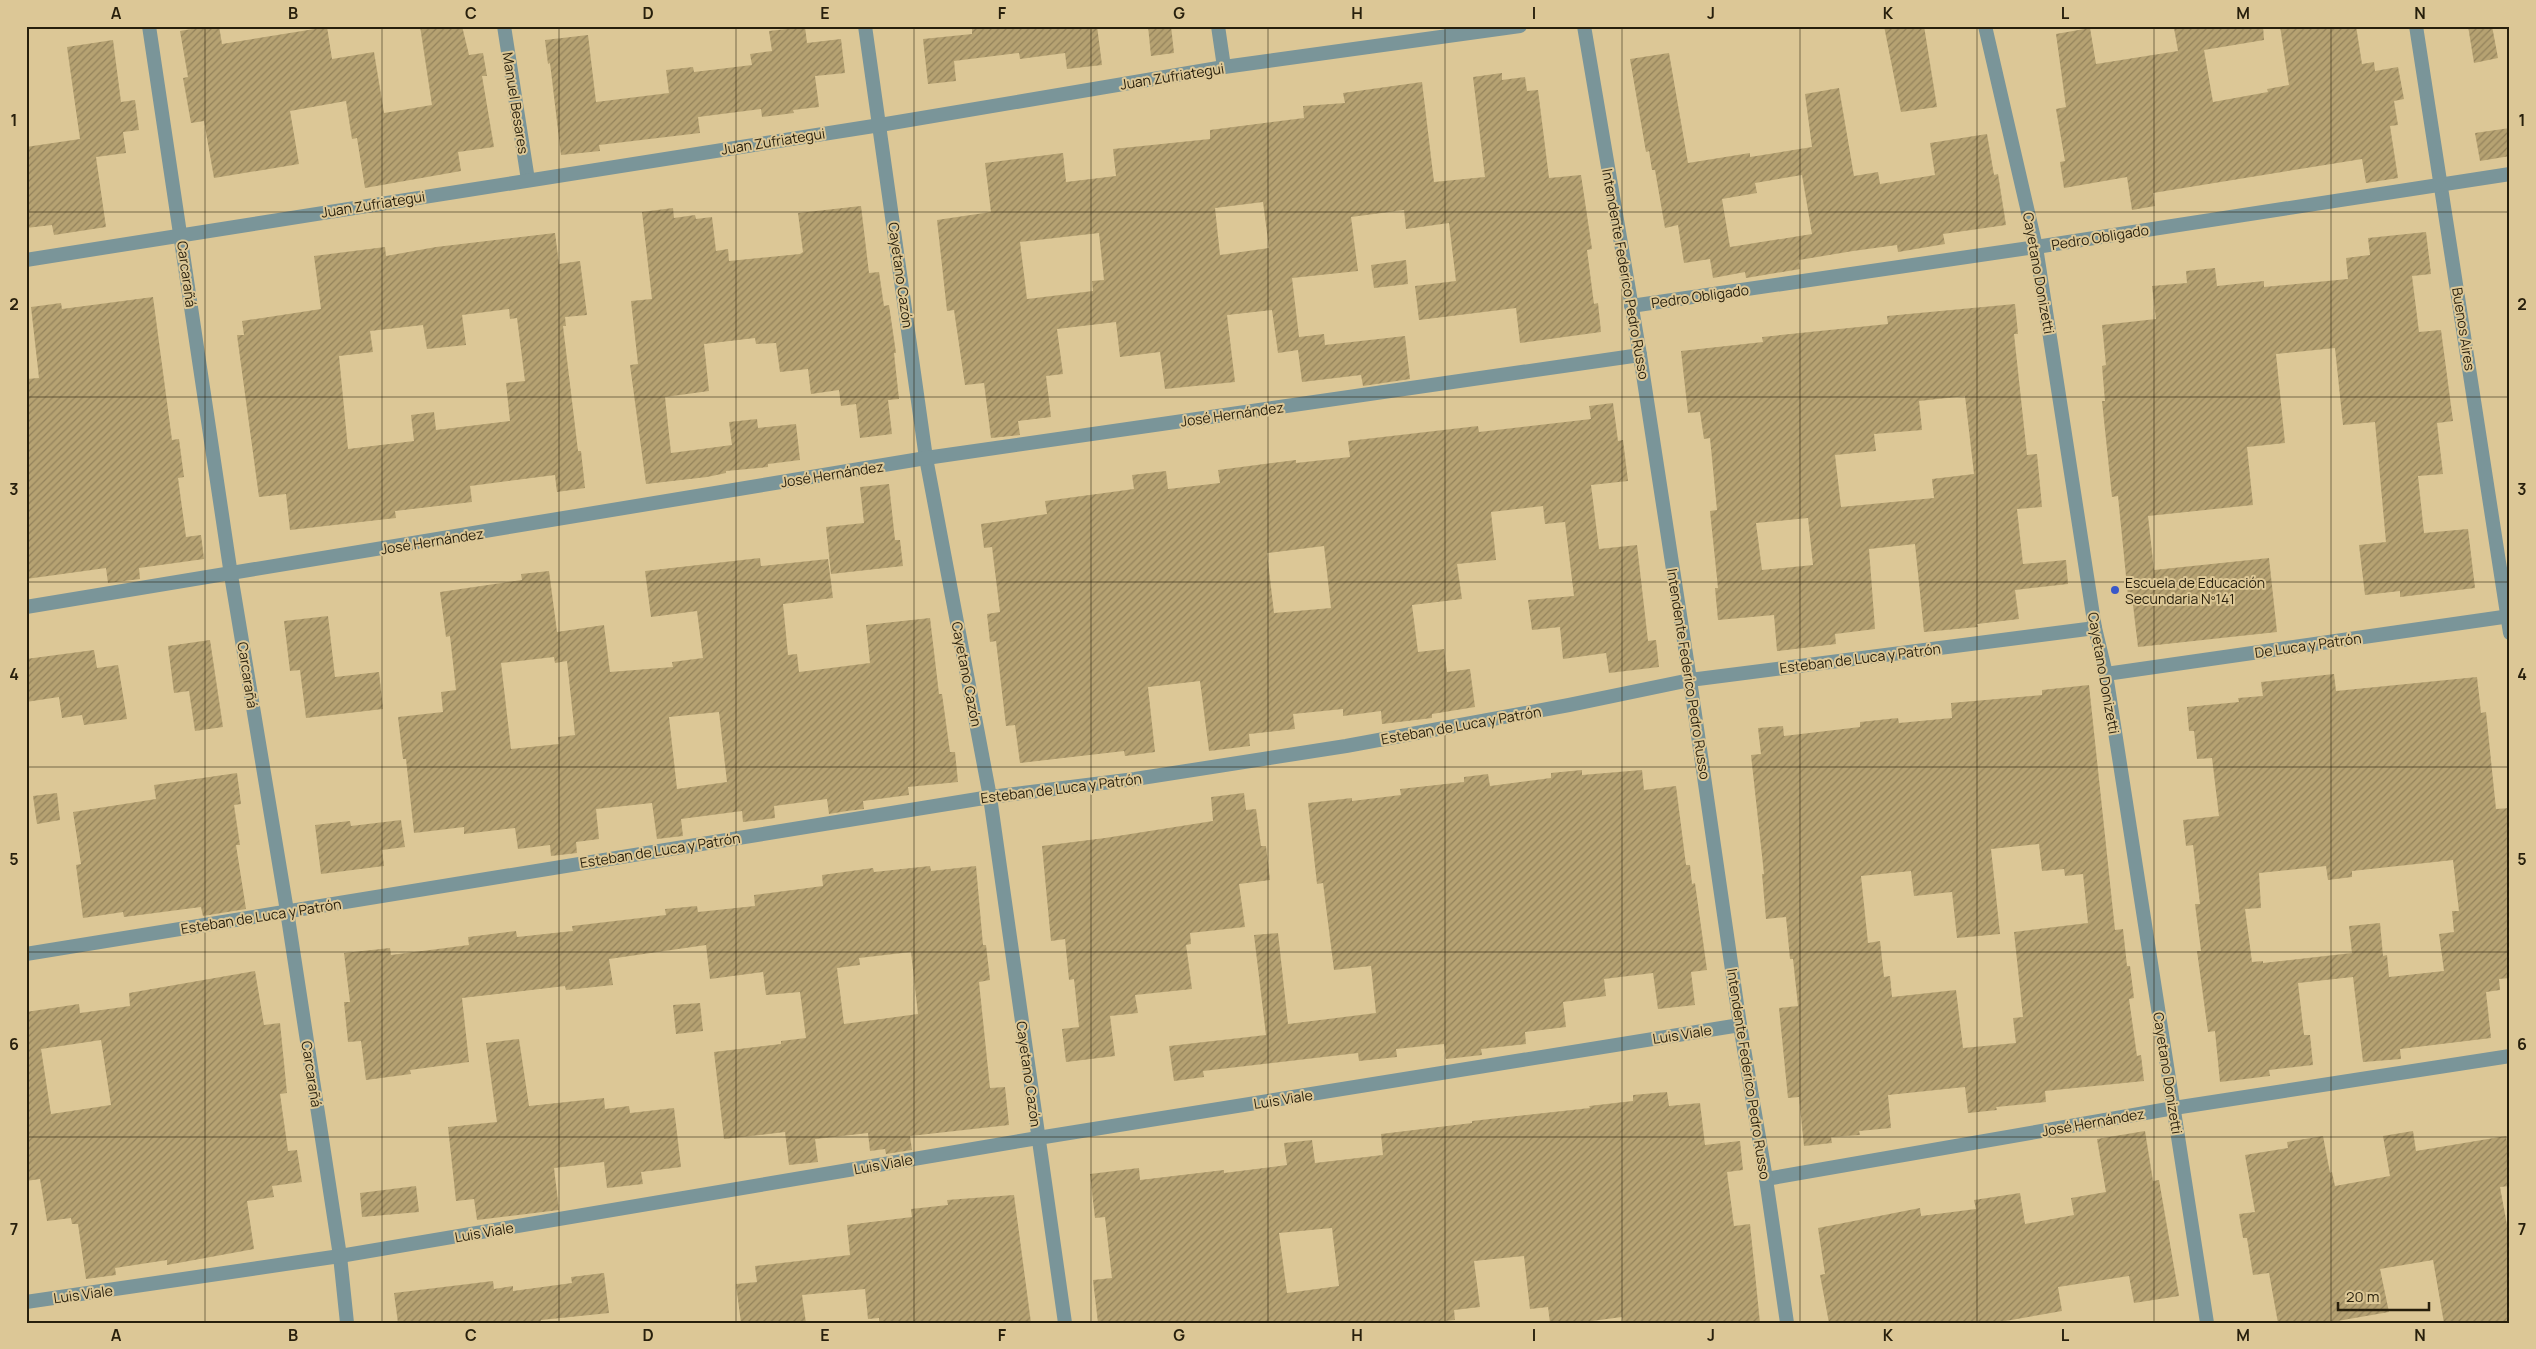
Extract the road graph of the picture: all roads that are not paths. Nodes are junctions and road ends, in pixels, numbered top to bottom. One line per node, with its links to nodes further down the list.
1 (149, 26): 14 (street, Carcarañá)
2 (504, 26): 12 (street, Manuel Besares)
3 (865, 26): 10 (street, Cayetano Cazón)
4 (1218, 26): 9 (street)
5 (1520, 26): 9 (street, Juan Zufriategui)
6 (1584, 26): 17 (street, Intendente Federico Pedro Russo)
7 (1984, 26): 15 (street, Cayetano Donizetti)
8 (2416, 26): 13 (street, Buenos Aires)
9 (1224, 67): 10 (street, Juan Zufriategui)
10 (880, 125): 12 (street, Juan Zufriategui); 19 (street, Cayetano Cazón)
11 (2510, 174): 13 (street, Pedro Obligado)
12 (528, 180): 14 (street, Juan Zufriategui)
13 (2442, 184): 15 (street, Pedro Obligado); 22 (street, Buenos Aires)
14 (182, 235): 16 (street, Juan Zufriategui); 20 (street, Carcarañá)
15 (2036, 247): 17 (street, Pedro Obligado); 23 (street, Cayetano Donizetti)
16 (26, 260)
17 (1631, 306): 18 (street, Intendente Federico Pedro Russo)
18 (1640, 355): 19 (street, José Hernández); 26 (street, Intendente Federico Pedro Russo)
19 (926, 458): 20 (street, José Hernández); 27 (street, Cayetano Cazón)
20 (231, 574): 21 (street, José Hernández); 28 (street, Carcarañá)
21 (26, 607)
22 (2508, 616): 24 (street, Buenos Aires); 25 (street, De Luca y Patrón)
23 (2095, 628): 25 (street, Cayetano Donizetti); 26 (street, Esteban de Luca y Patrón)
24 (2510, 633)
25 (2106, 674): 32 (street, Cayetano Donizetti)
26 (1690, 680): 27 (street, Esteban de Luca y Patrón); 30 (street, Intendente Federico Pedro Russo)
27 (990, 797): 28 (street, Esteban de Luca y Patrón); 33 (street, Cayetano Cazón)
28 (287, 911): 29 (street, Esteban de Luca y Patrón); 35 (street, Carcarañá)
29 (26, 954)
30 (1740, 1024): 33 (street, Luis Viale); 34 (street, Intendente Federico Pedro Russo)
31 (2510, 1056): 32 (street, José Hernández)
32 (2174, 1108): 34 (street, José Hernández); 40 (street, Cayetano Donizetti)
33 (1038, 1138): 35 (street, Luis Viale); 38 (street, Cayetano Cazón)
34 (1766, 1179): 39 (street, Intendente Federico Pedro Russo)
35 (340, 1256): 36 (street, Luis Viale); 37 (street, Carcarañá)
36 (26, 1302)
37 (348, 1323)
38 (1065, 1323)
39 (1787, 1323)
40 (2208, 1323)

